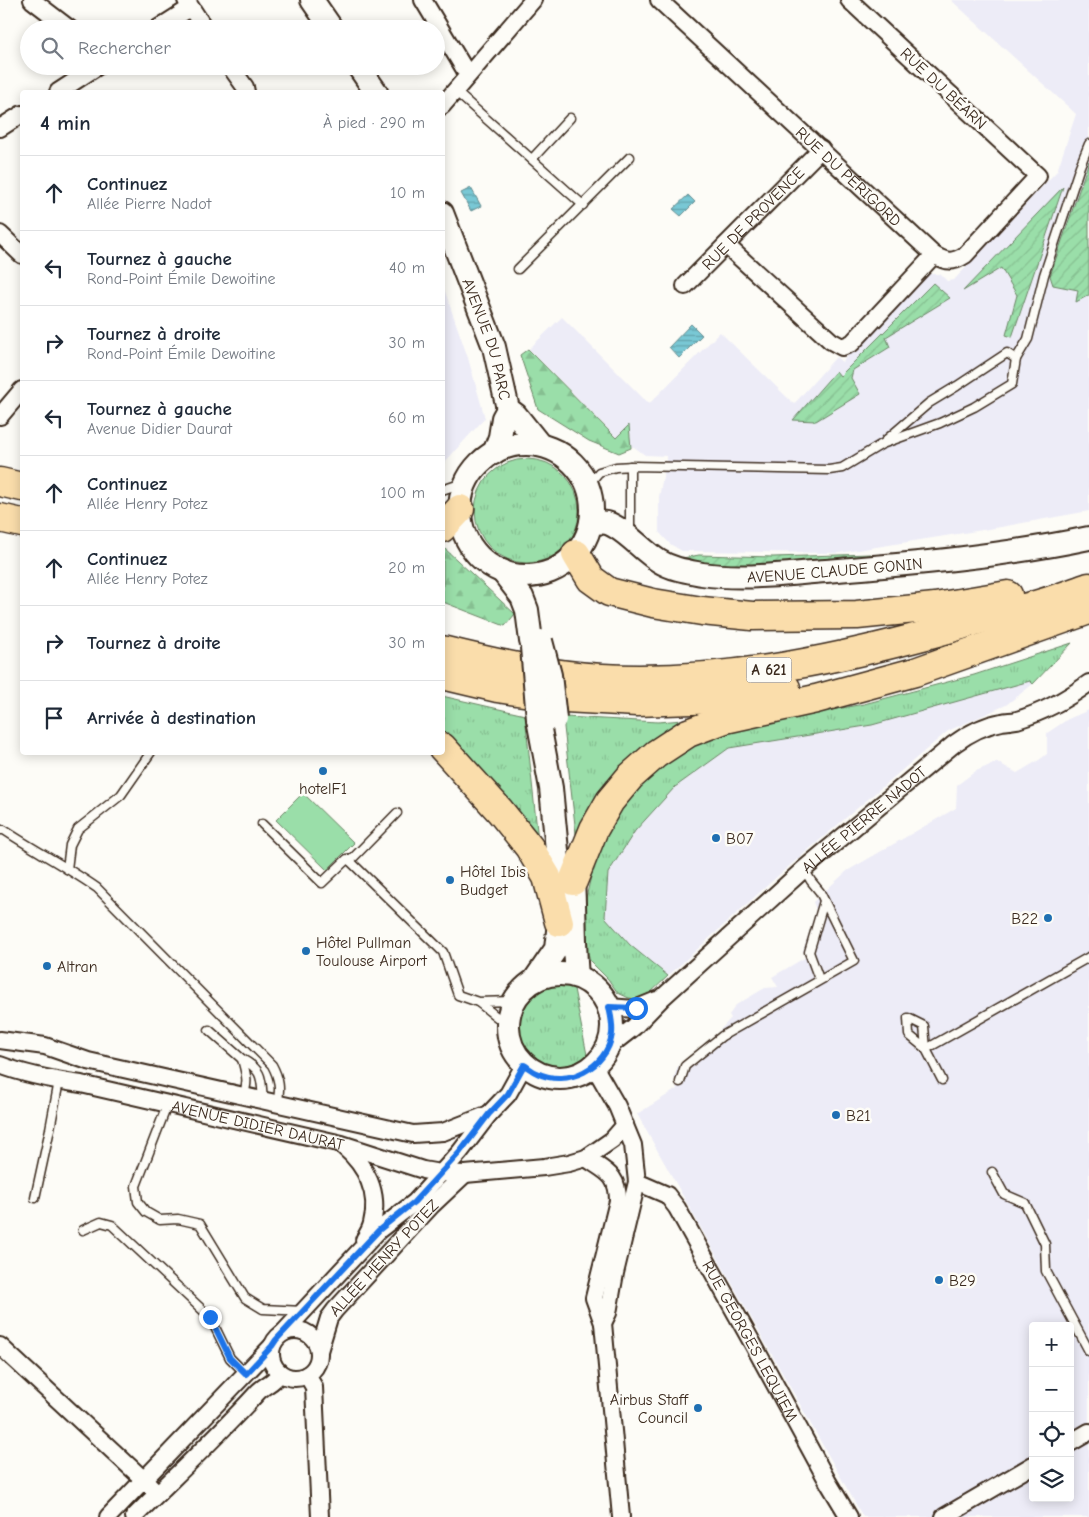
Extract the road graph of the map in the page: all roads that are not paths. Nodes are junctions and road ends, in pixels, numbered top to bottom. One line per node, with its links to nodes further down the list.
1 (32, 0): 8 (street)
2 (312, 0): 11 (main road)
3 (423, 0): 12 (street)
4 (533, 0): 17 (street)
5 (659, 0): 27 (street, RUE DU PÉRIGORD)
6 (849, 0): 35 (street, RUE DU BÉARN)
7 (188, 4): 9 (street); 10 (street)
8 (58, 20)
9 (168, 20)
10 (199, 20)
11 (326, 20)
12 (435, 20)
13 (445, 37): 17 (street)
14 (84, 75): 18 (street)
15 (236, 75): 19 (street)
16 (364, 75): 20 (main road)
17 (468, 75): 21 (street)
18 (61, 90)
19 (246, 90)
20 (375, 90)
21 (455, 91): 22 (street); 29 (lane)
22 (445, 103)
23 (20, 115): 25 (street)
24 (570, 118): 29 (lane)
25 (0, 128)
26 (1089, 144): 38 (lane)
27 (821, 149): 33 (street, RUE DE PROVENCE); 35 (street, RUE DU PÉRIGORD)
28 (630, 157): 30 (lane)
29 (532, 159): 30 (lane)
30 (582, 205): 36 (lane)
31 (445, 221): 40 (main road, AVENUE DU PARC)
32 (0, 234): 34 (street)
33 (726, 244): 35 (street); 37 (street, RUE DE PROVENCE)
34 (20, 253)
35 (934, 256)
36 (518, 269)
37 (685, 286)
38 (1016, 359): 42 (lane); 42 (lane)
39 (20, 392): 41 (street)
40 (508, 409): 43 (main road, AVENUE DU PARC); 44 (main road, AVENUE DU PARC)
41 (0, 416)
42 (882, 444): 45 (lane)
43 (540, 445): 44 (main road); 47 (main road)
44 (494, 452): 51 (main road)
45 (630, 466): 47 (lane); 55 (lane)
46 (0, 482): 48 (highway)
47 (588, 485): 54 (main road)
48 (20, 487)
49 (0, 497): 50 (highway)
50 (20, 502)
51 (448, 509): 58 (main road)
52 (0, 518): 53 (highway)
53 (20, 523)
54 (592, 523): 55 (main road, AVENUE CLAUDE GONIN); 57 (main road)
55 (630, 537): 56 (main road, AVENUE CLAUDE GONIN)
56 (1089, 538)
57 (576, 554): 59 (main road); 60 (highway)
58 (502, 571): 59 (main road); 64 (main road)
59 (549, 572): 64 (main road)
60 (1089, 573)
61 (1089, 587): 65 (highway, A 621)
62 (1089, 610): 63 (highway, A 621)
63 (1016, 635): 66 (highway, A 621); 77 (highway)
64 (536, 641): 68 (main road, bridge)
65 (445, 651)
66 (445, 676)
67 (1089, 683): 76 (street, ALLÉE PIERRE NADOT)
68 (546, 719): 77 (main road); 79 (main road)
69 (445, 751): 79 (highway)
70 (149, 755): 75 (lane)
71 (397, 813): 74 (lane)
72 (262, 824): 74 (lane)
73 (0, 830): 75 (lane)
74 (350, 861): 86 (lane)
75 (67, 869): 101 (lane)
76 (804, 869): 78 (lane); 84 (street, ALLÉE PIERRE NADOT)
77 (573, 881): 81 (main road)
78 (824, 901): 83 (lane); 83 (lane)
79 (559, 922): 82 (main road)
80 (1089, 957): 96 (lane)
81 (577, 976): 82 (main road); 87 (main road)
82 (536, 978): 85 (main road)
83 (819, 979): 98 (lane)
84 (664, 997): 87 (street, ALLÉE PIERRE NADOT); 91 (street, ALLÉE PIERRE NADOT)
85 (513, 1001): 86 (lane); 88 (main road)
86 (478, 1002): 88 (lane)
87 (609, 1007): 91 (main road)
88 (507, 1025): 94 (main road)
89 (209, 1030): 92 (lane)
90 (0, 1040): 99 (street, AVENUE DIDIER DAURAT)
91 (608, 1048): 95 (main road)
92 (242, 1059): 99 (lane); 101 (lane)
93 (0, 1065): 97 (street, AVENUE DIDIER DAURAT)
94 (524, 1065): 95 (main road); 102 (street, AVENUE DIDIER DAURAT)
95 (594, 1066): 103 (street)
96 (942, 1080)
97 (59, 1081): 100 (street, AVENUE DIDIER DAURAT); 110 (lane)
98 (680, 1082)
99 (243, 1096): 101 (street, AVENUE DIDIER DAURAT)
100 (168, 1103): 104 (street, AVENUE DIDIER DAURAT); 113 (lane)
101 (270, 1103): 102 (street, AVENUE DIDIER DAURAT)
102 (489, 1114): 107 (street, AVENUE DIDIER DAURAT)
103 (624, 1125): 105 (street); 109 (street)
104 (342, 1144): 107 (street, AVENUE DIDIER DAURAT); 112 (street, ALLÉE HENRY POTEZ)
105 (586, 1158): 108 (street); 114 (street)
106 (992, 1172): 119 (lane)
107 (440, 1173): 108 (street); 112 (street, ALLÉE HENRY POTEZ)
108 (465, 1174): 118 (street, ALLÉE HENRY POTEZ)
109 (637, 1182): 114 (street); 132 (street, RUE GEORGES LEQUIEM)
110 (34, 1198)
111 (83, 1230): 121 (lane)
112 (359, 1252): 113 (street, ALLÉE HENRY POTEZ)
113 (304, 1311): 115 (street, ALLÉE HENRY POTEZ)
114 (603, 1323): 131 (street)
115 (283, 1333): 117 (street); 118 (street)
116 (0, 1346): 126 (street)
117 (272, 1346): 120 (street); 121 (street)
118 (319, 1351): 122 (street)
119 (1089, 1351)
120 (280, 1373): 122 (street); 127 (street)
121 (246, 1374): 126 (street)
122 (307, 1375): 130 (street)
123 (1089, 1432): 124 (street)
124 (1074, 1441)
125 (1029, 1467): 133 (street)
126 (144, 1480): 127 (street); 128 (street)
127 (158, 1493): 129 (street)
128 (108, 1517)
129 (134, 1517)
130 (320, 1517)
131 (621, 1517)
132 (849, 1517)
133 (944, 1517)

